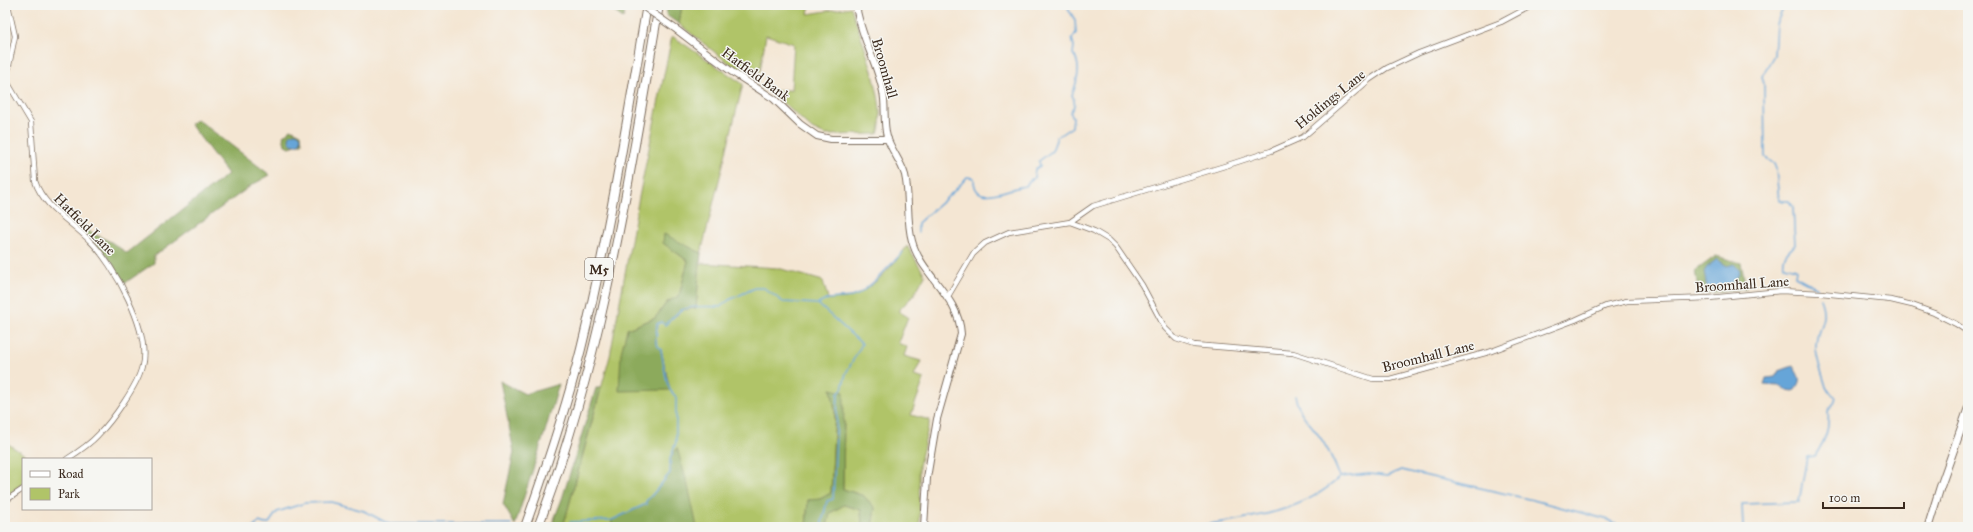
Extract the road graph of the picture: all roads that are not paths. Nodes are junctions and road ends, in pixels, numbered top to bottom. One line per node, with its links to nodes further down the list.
1 (8, 5): 12 (street, Hatfield Lane)
2 (641, 5): 7 (street, Hatfield Bank, bridge)
3 (647, 5): 15 (highway, M5)
4 (659, 5): 16 (highway, M5)
5 (856, 5): 7 (street, Broomhall)
6 (1533, 5): 8 (street, Holdings Lane)
7 (888, 139): 9 (street)
8 (1070, 222): 9 (street, Broomhall Lane); 10 (street, Broomhall Lane)
9 (947, 298): 17 (street)
10 (1968, 332)
11 (1968, 409): 18 (main road)
12 (68, 458)
13 (22, 490): 14 (street)
14 (5, 501)
15 (525, 527)
16 (538, 527)
17 (924, 527)
18 (1928, 527)

